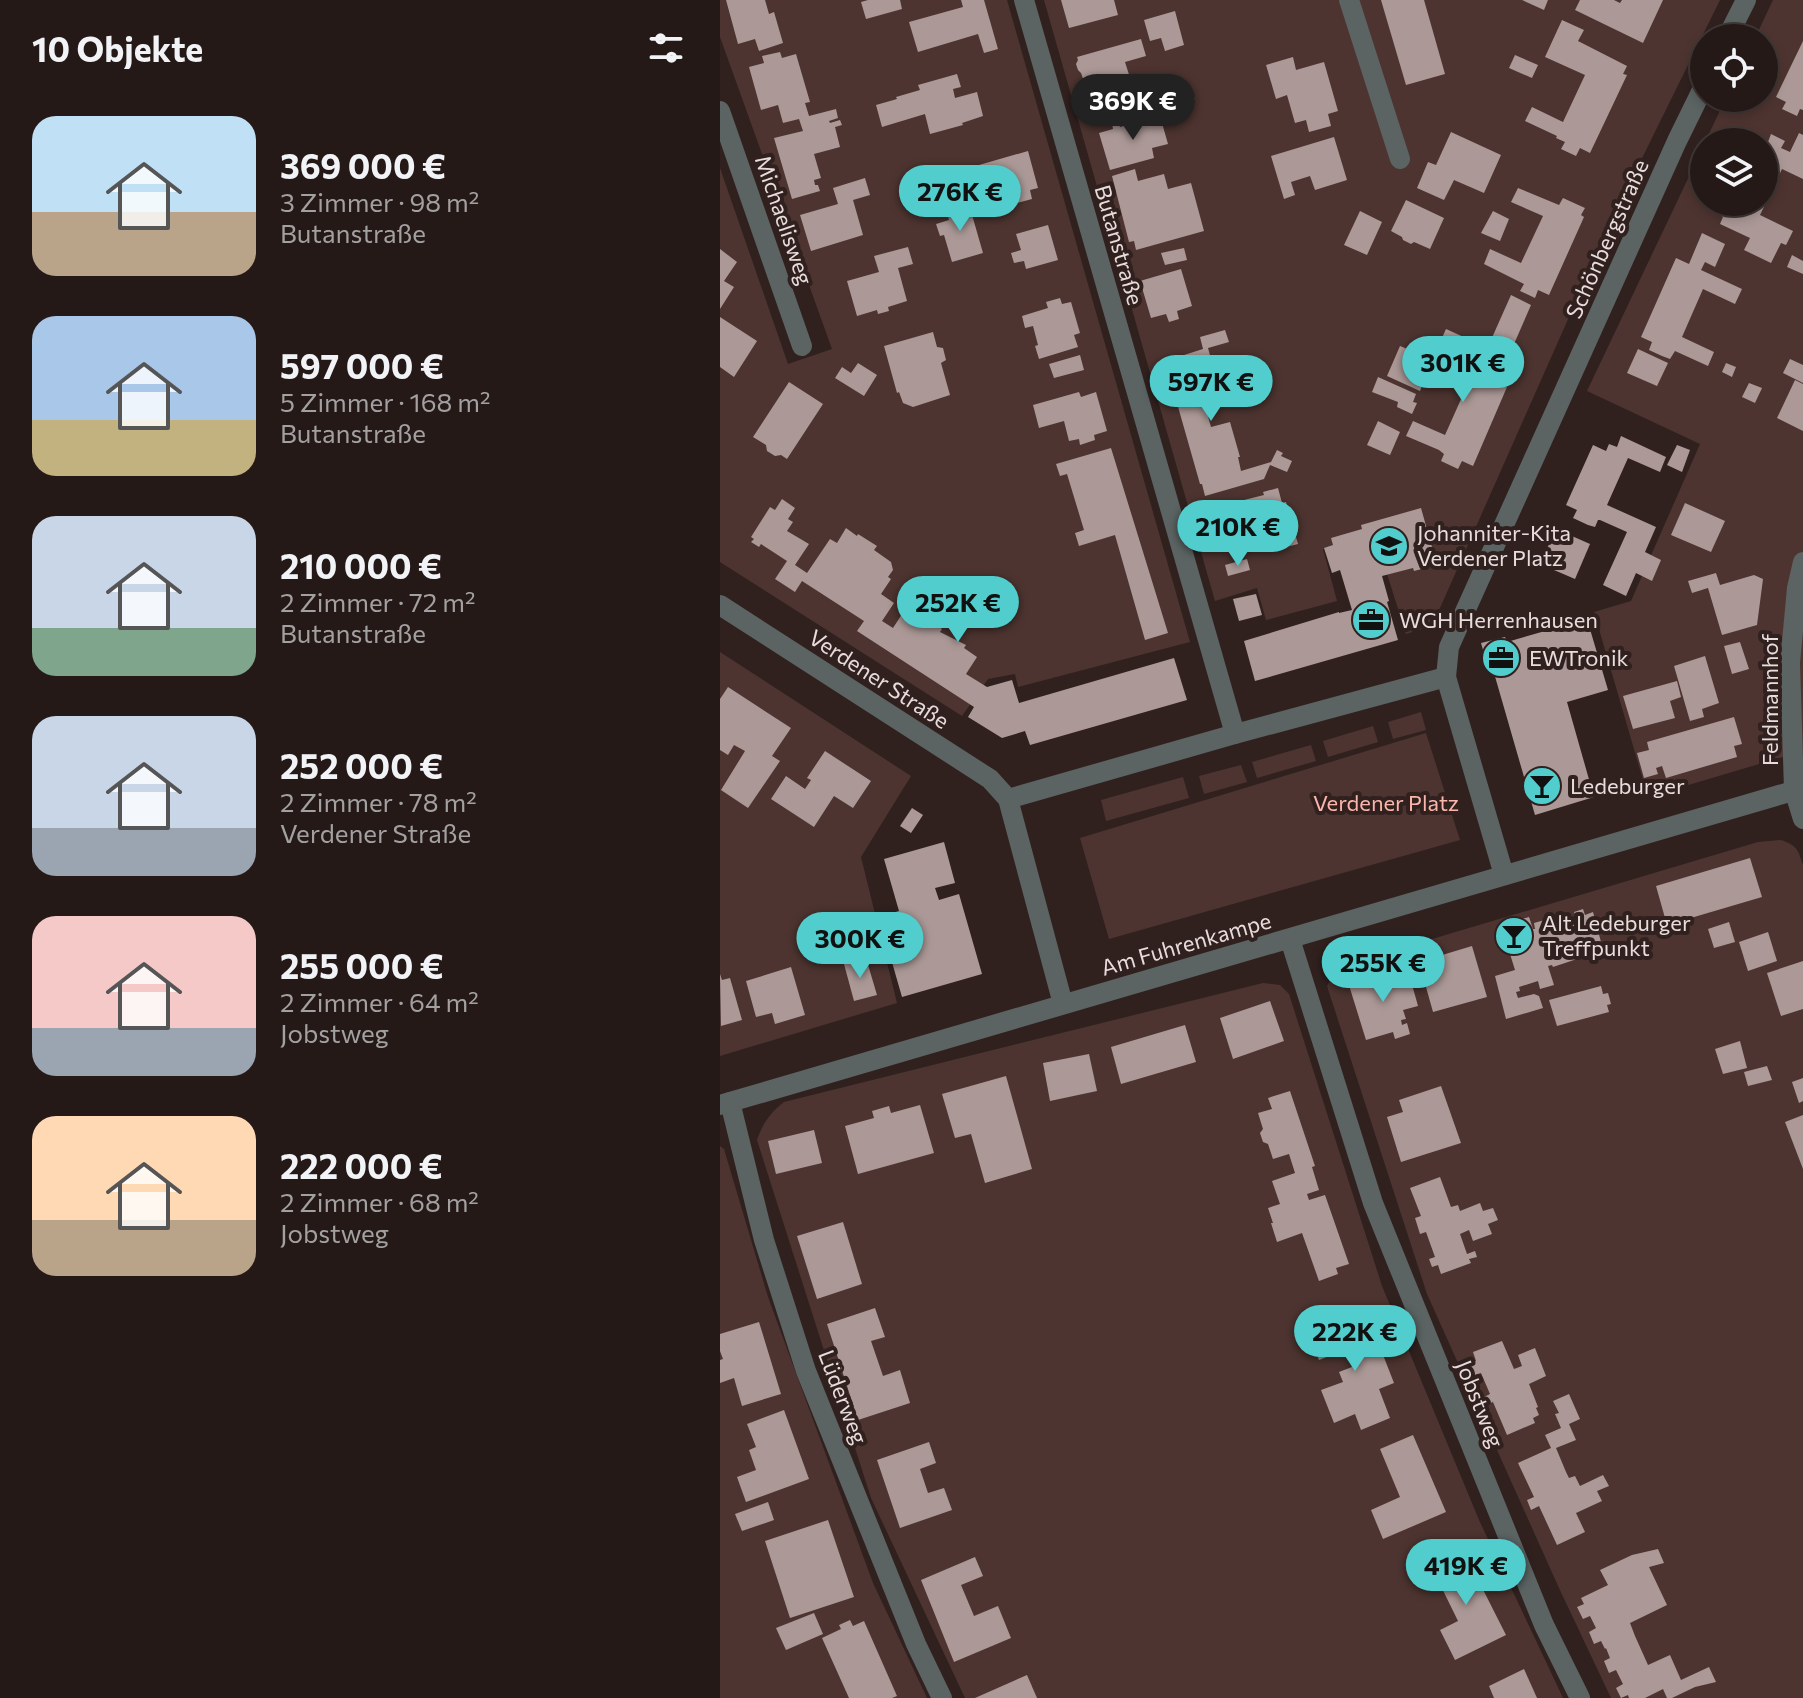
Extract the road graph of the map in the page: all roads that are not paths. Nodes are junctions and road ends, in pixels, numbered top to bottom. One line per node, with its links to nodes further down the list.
1 (1024, 0): 12 (street, Butanstraße)
2 (1349, 0): 7 (street)
3 (1746, 0): 4 (street)
4 (1734, 24)
5 (720, 111): 8 (street, Michaelisweg)
6 (1691, 112): 11 (street, Schönbergstraße)
7 (1400, 159)
8 (802, 346)
9 (1803, 562): 13 (street, Feldmannhof)
10 (720, 605): 14 (street, Verdener Straße)
11 (1446, 677): 12 (street); 16 (street)
12 (1235, 734): 14 (street)
13 (1799, 789): 15 (street, Feldmannhof); 16 (street, Am Fuhrenkampe)
14 (1008, 799): 18 (street)
15 (1803, 819)
16 (1504, 875): 17 (street, Am Fuhrenkampe)
17 (1290, 939): 18 (street, Am Fuhrenkampe); 21 (street, Jobstweg)
18 (1063, 1004): 19 (street, Am Fuhrenkampe)
19 (725, 1104): 20 (street, Lüderweg)
20 (942, 1698)
21 (1580, 1698)

